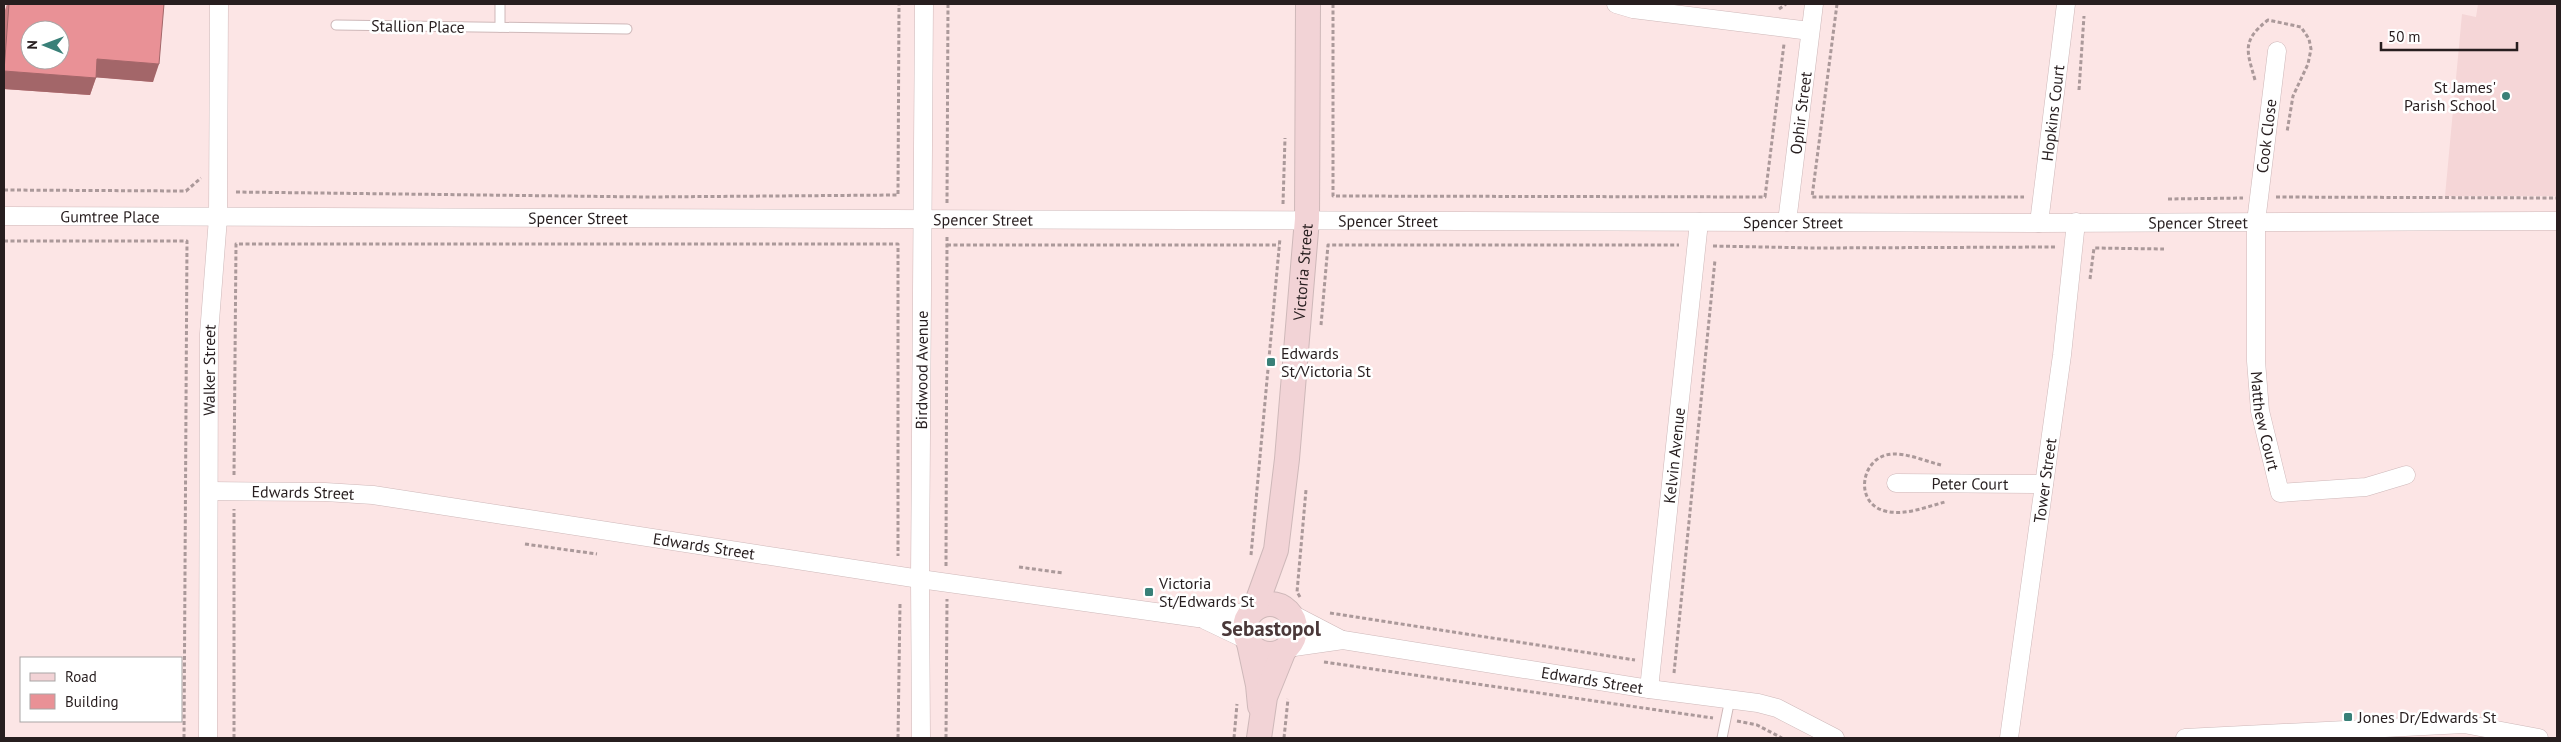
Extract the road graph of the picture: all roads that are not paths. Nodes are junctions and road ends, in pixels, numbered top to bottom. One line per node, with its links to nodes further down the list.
1 (219, 4): 14 (street, Walker Street)
2 (500, 4): 9 (lane)
3 (924, 4): 16 (street, Birdwood Avenue)
4 (1308, 4): 15 (street, Victoria Street)
5 (1616, 4): 11 (street)
6 (1814, 4): 11 (street, Ophir Street)
7 (2066, 4): 22 (street, Hopkins Court)
8 (336, 25): 9 (lane, Stallion Place)
9 (500, 27): 10 (lane, Stallion Place)
10 (627, 29)
11 (1810, 31): 19 (street, Ophir Street)
12 (2277, 51): 21 (street, Cook Close)
13 (4, 216): 14 (street, Gumtree Place)
14 (218, 218): 16 (street, Spencer Street); 26 (street, Walker Street)
15 (1307, 219): 16 (street, Spencer Street); 18 (street, Spencer Street); 27 (street, Victoria Street)
16 (922, 220): 28 (street, Birdwood Avenue)
17 (2557, 221): 21 (street, Spencer Street)
18 (1699, 222): 19 (street, Spencer Street); 35 (street, Kelvin Avenue)
19 (1787, 222): 22 (street, Spencer Street)
20 (2076, 222): 21 (street, Spencer Street); 22 (street, Spencer Street); 25 (street, Tower Street)
21 (2256, 222): 23 (street, Matthew Court)
22 (2039, 223)
23 (2406, 475)
24 (1896, 482): 25 (street, Peter Court)
25 (2044, 484): 43 (street, Tower Street)
26 (209, 491): 28 (street, Edwards Street); 39 (street, Walker Street)
27 (1278, 540): 29 (street, Victoria Street); 30 (street, Victoria Street)
28 (920, 579): 31 (street, Edwards Street); 40 (street, Birdwood Avenue)
29 (1294, 603): 30 (street); 32 (street, Edwards Street); 34 (street)
30 (1254, 609): 31 (street, Edwards Street); 33 (street)
31 (1198, 618): 33 (street, Edwards Street)
32 (1343, 640): 34 (street, Edwards Street); 35 (street, Edwards Street)
33 (1248, 642): 34 (street); 37 (street)
34 (1286, 649): 37 (street)
35 (1649, 690): 36 (street, Edwards Street)
36 (1730, 699): 41 (lane); 42 (street, Edwards Street)
37 (1260, 728)
38 (2285, 736): 44 (street); 45 (street)
39 (208, 738)
40 (922, 738)
41 (1722, 738)
42 (1835, 738)
43 (2009, 738)
44 (2185, 738)
45 (2539, 738)

